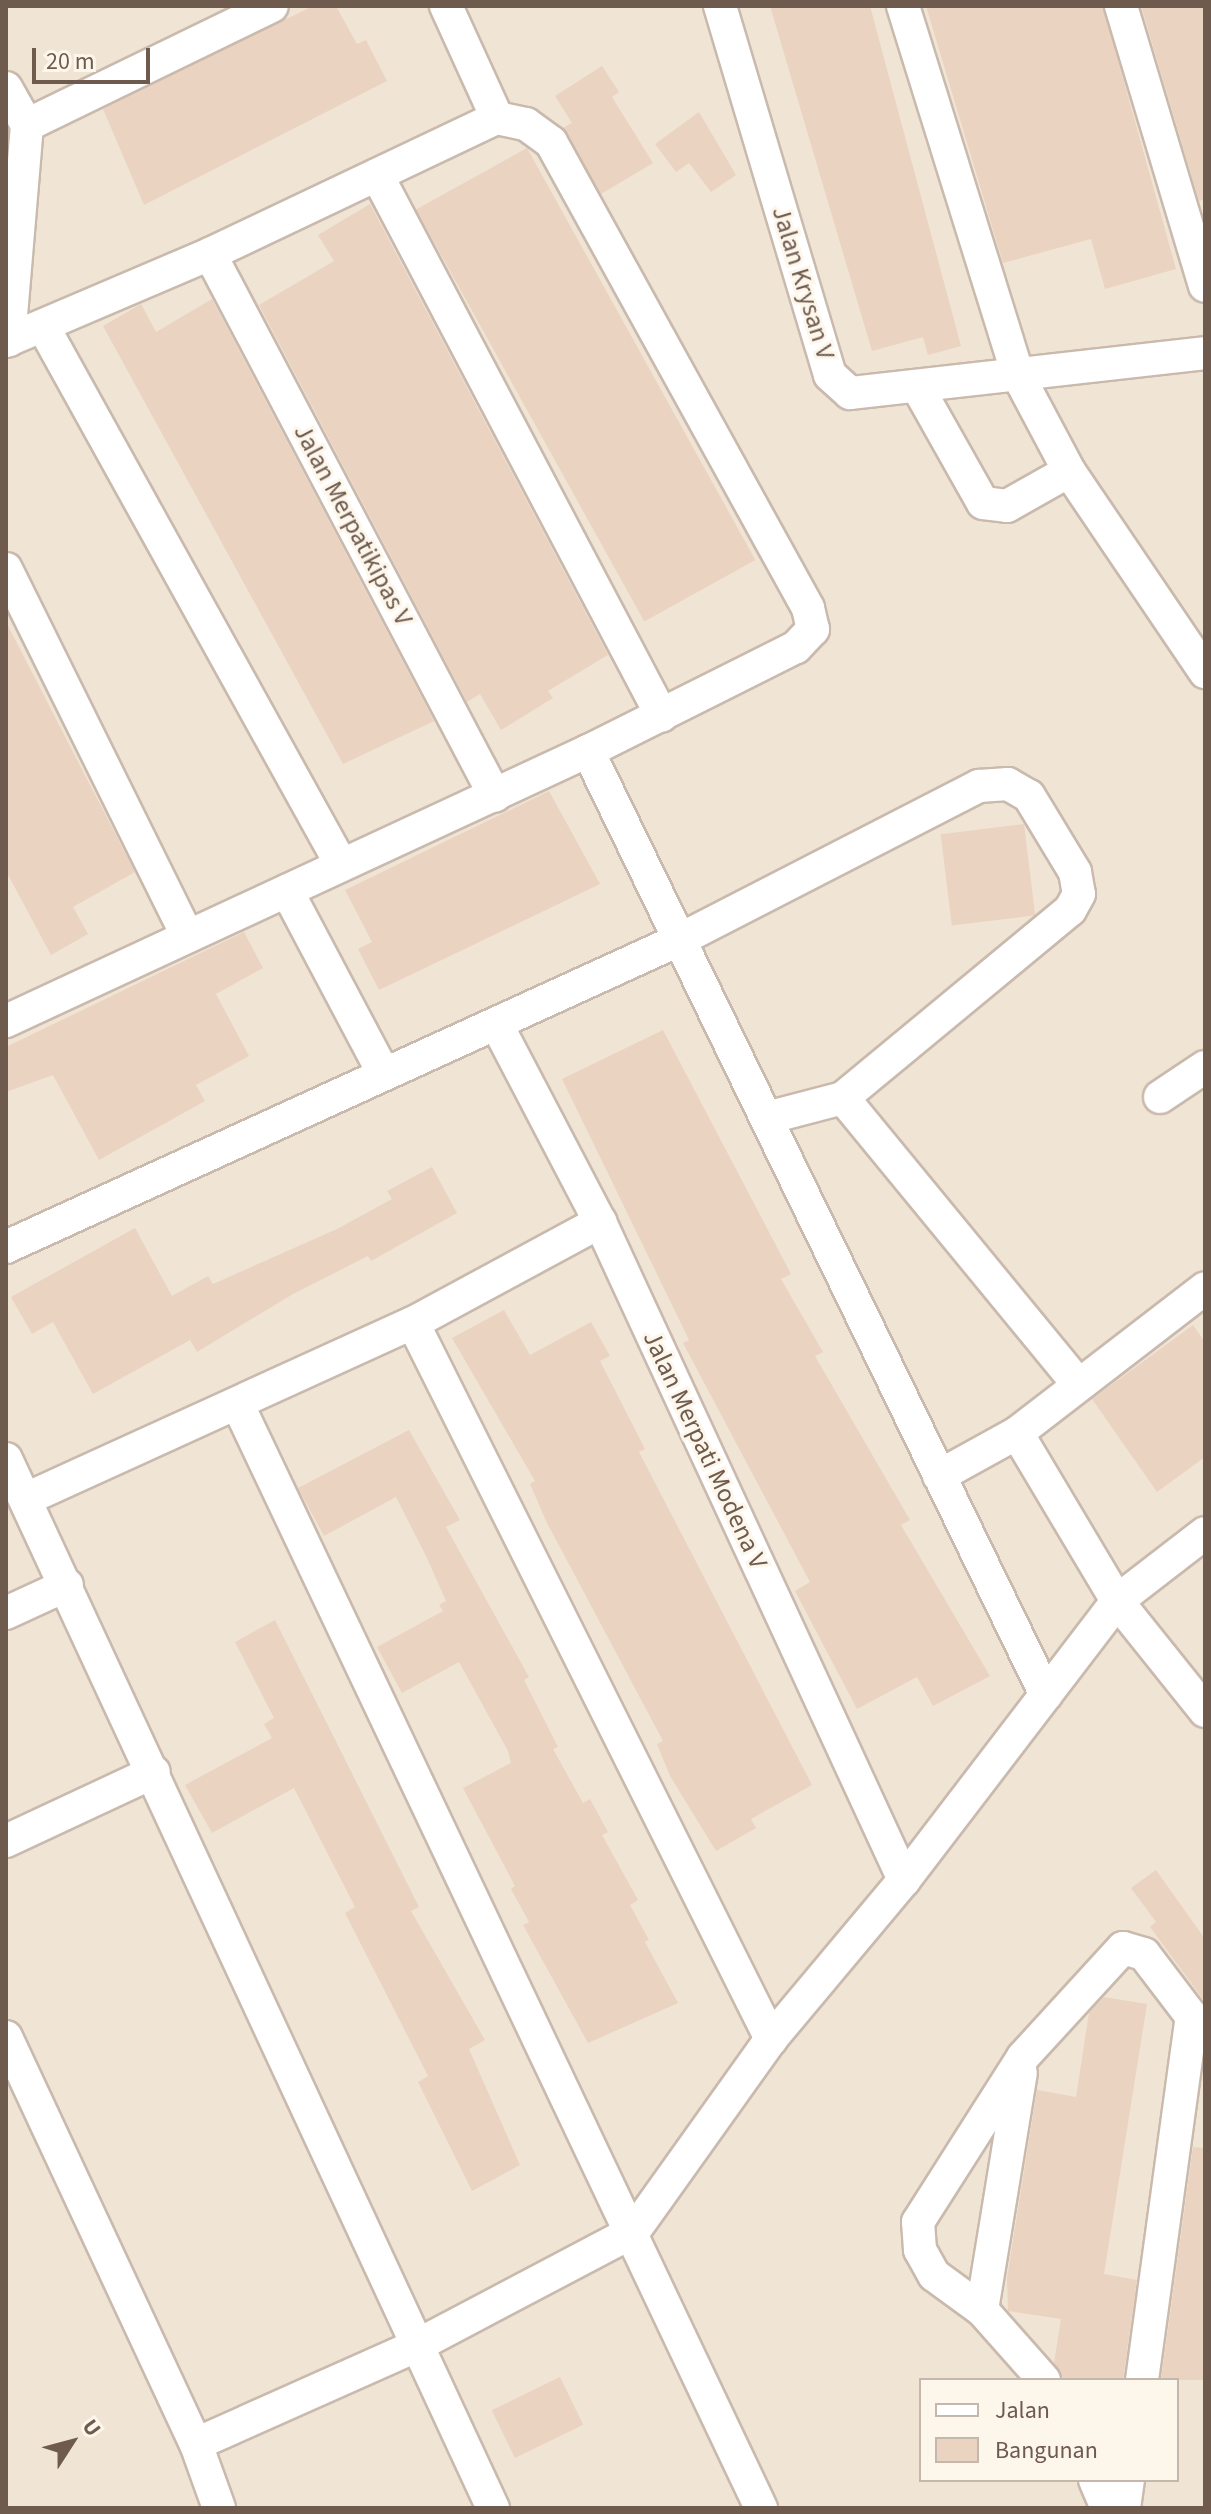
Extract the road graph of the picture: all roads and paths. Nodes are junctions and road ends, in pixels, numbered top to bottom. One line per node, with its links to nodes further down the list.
1 (272, 6): 8 (street)
2 (446, 6): 7 (street)
3 (720, 6): 16 (street, Jalan Krysan V)
4 (903, 6): 15 (street)
5 (1121, 6): 11 (street)
6 (6, 88): 8 (street)
7 (497, 118): 9 (street); 20 (street)
8 (27, 125): 13 (street)
9 (377, 175): 10 (street); 20 (street)
10 (210, 254): 12 (street); 22 (street, Jalan Merpatikipas V)
11 (1205, 286)
12 (44, 328): 13 (street); 23 (street)
13 (7, 340)
14 (1205, 353): 15 (street, Jalan Krysan V)
15 (1018, 375): 16 (street, Jalan Krysan V); 17 (street)
16 (917, 386): 17 (street)
17 (1069, 471): 19 (street)
18 (6, 569): 25 (street)
19 (1205, 672)
20 (662, 716): 21 (street)
21 (588, 751): 22 (street); 26 (street)
22 (495, 796): 23 (street)
23 (341, 864): 24 (street)
24 (287, 891): 25 (street); 30 (street)
25 (187, 935): 27 (street)
26 (683, 938): 28 (street); 32 (street); 33 (street)
27 (9, 1013)
28 (497, 1025): 30 (street); 34 (street, Jalan Merpati Modena V)
29 (1205, 1067): 31 (street)
30 (383, 1072): 35 (street)
31 (1160, 1097)
32 (843, 1098): 33 (street); 38 (street)
33 (767, 1118): 42 (street)
34 (600, 1222): 37 (street); 52 (street, Jalan Merpati Modena V)
35 (6, 1247)
36 (1205, 1288): 38 (street)
37 (413, 1323): 39 (street); 55 (street)
38 (1076, 1382): 40 (street)
39 (238, 1405): 43 (street); 57 (street)
40 (1017, 1433): 42 (street); 46 (street)
41 (6, 1459): 43 (street)
42 (939, 1476): 48 (street)
43 (26, 1499): 45 (street)
44 (1205, 1533): 46 (street)
45 (67, 1585): 47 (street); 50 (street)
46 (1117, 1601): 48 (street); 49 (street)
47 (6, 1613)
48 (1046, 1695): 52 (street)
49 (1205, 1711)
50 (154, 1772): 51 (street); 59 (street)
51 (6, 1841)
52 (904, 1880): 55 (street)
53 (1199, 2025): 56 (street); 61 (street)
54 (6, 2037): 62 (street)
55 (771, 2039): 57 (street)
56 (1023, 2057): 58 (street); 58 (street)
57 (634, 2231): 59 (street); 67 (street)
58 (982, 2310): 60 (street)
59 (416, 2346): 62 (street); 66 (street)
60 (1042, 2378)
61 (1142, 2378)
62 (196, 2444): 65 (street)
63 (1096, 2482): 68 (street)
64 (1128, 2482): 69 (street)
65 (219, 2508)
66 (493, 2508)
67 (761, 2508)
68 (1107, 2508)
69 (1124, 2508)

